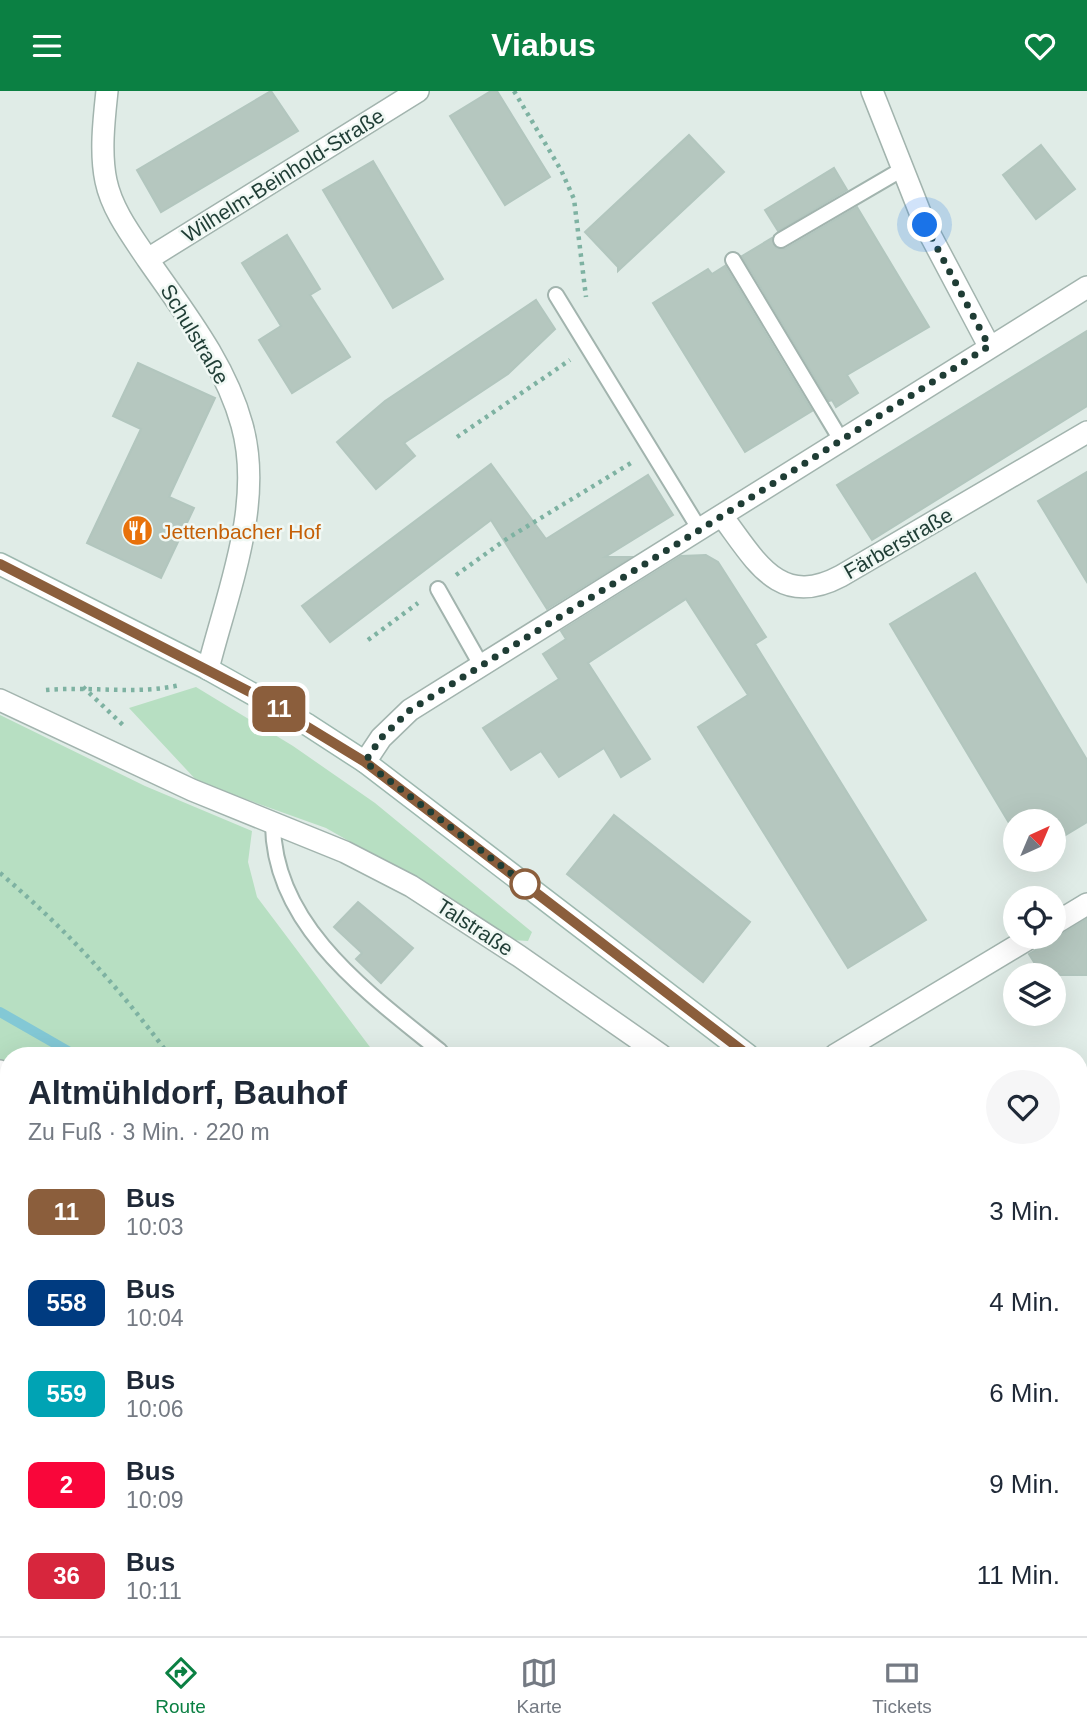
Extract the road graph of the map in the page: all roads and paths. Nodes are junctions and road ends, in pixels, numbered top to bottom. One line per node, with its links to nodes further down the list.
1 (107, 91): 7 (street, Schulstraße)
2 (418, 91): 7 (street, Wilhelm-Beinhold-Straße)
3 (514, 91): 11 (path)
4 (872, 91): 5 (street)
5 (901, 170): 6 (lane); 12 (street)
6 (782, 240)
7 (148, 259): 24 (street, Schulstraße)
8 (733, 260): 16 (lane)
9 (1087, 287): 12 (street)
10 (556, 296): 11 (lane)
11 (574, 324): 13 (lane)
12 (989, 346): 16 (street)
13 (588, 348): 15 (path); 17 (lane)
14 (1087, 432): 18 (street, Färberstraße)
15 (457, 437)
16 (841, 440): 18 (street)
17 (652, 451): 19 (lane); 21 (path)
18 (722, 516): 19 (street)
19 (701, 530): 23 (street)
20 (0, 564): 24 (street)
21 (438, 589): 22 (path); 23 (lane)
22 (368, 640)
23 (481, 665): 27 (street)
24 (208, 669): 25 (path); 27 (street)
25 (41, 691)
26 (0, 700): 28 (street, Talstraße)
27 (365, 762): 36 (street)
28 (273, 825): 34 (lane); 35 (street, Talstraße)
29 (0, 873): 33 (path)
30 (1087, 904): 31 (street)
31 (1066, 917)
32 (1011, 949): 37 (street)
33 (163, 1047)
34 (435, 1047)
35 (650, 1047)
36 (738, 1047)
37 (848, 1047)

